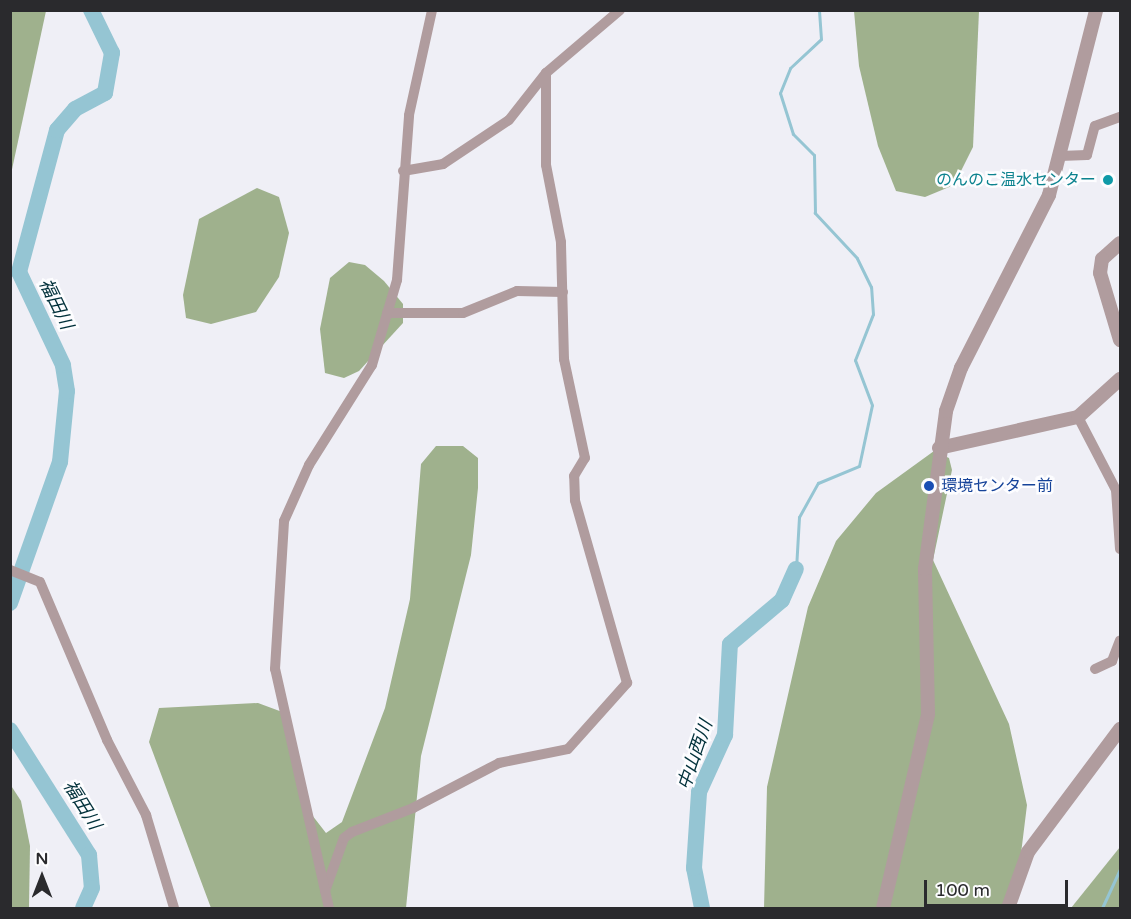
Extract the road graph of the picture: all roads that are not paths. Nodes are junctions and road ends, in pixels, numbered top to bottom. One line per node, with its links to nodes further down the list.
1 (432, 10): 7 (street)
2 (620, 10): 4 (street)
3 (1096, 10): 6 (street)
4 (546, 72): 7 (street); 9 (street)
5 (1120, 117): 6 (street)
6 (1060, 156): 14 (street)
7 (403, 171): 10 (street)
8 (1120, 243): 11 (street)
9 (563, 292): 10 (street); 20 (street)
10 (387, 313): 20 (street)
11 (1120, 340)
12 (1120, 379): 13 (street)
13 (1078, 417): 14 (street); 15 (street)
14 (939, 448): 23 (street)
15 (1120, 549)
16 (12, 571): 21 (street)
17 (1120, 640): 18 (street)
18 (1095, 669)
19 (1120, 729): 24 (street)
20 (326, 891): 22 (street)
21 (174, 909)
22 (329, 909)
23 (883, 909)
24 (1008, 909)

